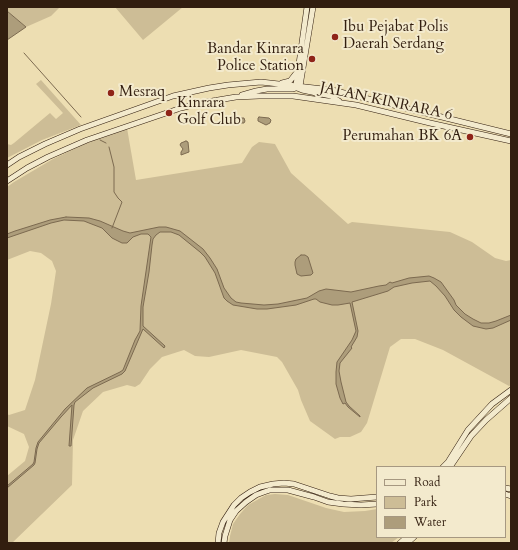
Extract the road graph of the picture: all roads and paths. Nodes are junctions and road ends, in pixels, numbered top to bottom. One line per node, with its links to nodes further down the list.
1 (307, 7): 3 (main road)
2 (313, 7): 3 (main road)
3 (300, 71): 4 (main road); 5 (main road); 6 (main road)
4 (281, 84): 5 (main road, JALAN KINRARA 6); 11 (main road, JALAN KINRARA 6)
5 (298, 86): 6 (main road, JALAN KINRARA 6); 7 (main road); 8 (main road)
6 (315, 88): 9 (main road, JALAN KINRARA 6)
7 (236, 97): 8 (main road, JALAN KINRARA 6); 12 (main road, JALAN KINRARA 6)
8 (341, 103): 10 (main road, JALAN KINRARA 6)
9 (511, 134)
10 (511, 141)
11 (7, 166)
12 (7, 181)
13 (511, 390): 15 (main road)
14 (511, 398): 16 (main road)
15 (444, 466)
16 (451, 466)
17 (376, 498): 19 (main road)
18 (376, 504): 20 (main road)
19 (218, 543)
20 (224, 543)

